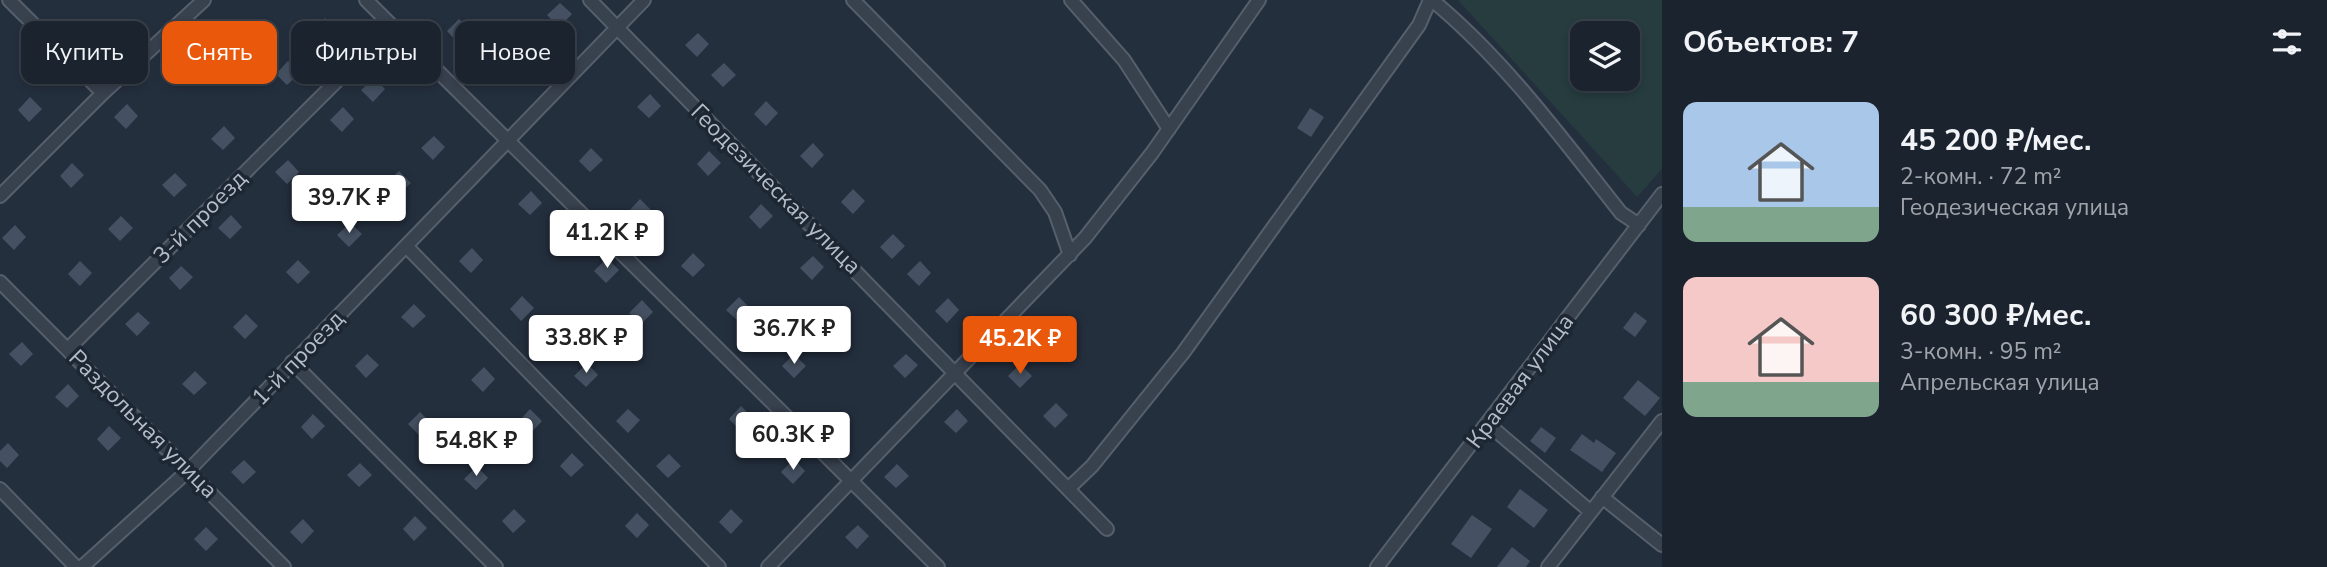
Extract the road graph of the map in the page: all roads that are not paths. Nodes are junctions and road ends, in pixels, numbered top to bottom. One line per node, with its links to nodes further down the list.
1 (9, 0): 14 (street)
2 (204, 0): 14 (street)
3 (366, 0): 10 (street)
4 (590, 0): 11 (street, Геодезическая улица)
5 (644, 0): 11 (street, 1-й проезд)
6 (853, 0): 21 (street)
7 (1071, 0): 15 (street)
8 (1259, 0): 15 (street)
9 (1431, 0): 19 (street); 31 (street)
10 (386, 21)
11 (617, 27): 16 (street, 1-й проезд); 25 (street, Геодезическая улица)
12 (441, 76): 16 (street)
13 (333, 84): 23 (street, 3-й проезд)
14 (103, 93): 18 (street)
15 (1168, 129): 21 (street)
16 (506, 141): 20 (street, 1-й проезд); 29 (street)
17 (1662, 194): 19 (street, Краевая улица)
18 (0, 196)
19 (1639, 225): 27 (street, Краевая улица)
20 (407, 247): 24 (street, 1-й проезд); 40 (street)
21 (1070, 255): 25 (street)
22 (0, 282): 23 (street, Раздольная улица)
23 (68, 349): 28 (street, Раздольная улица)
24 (292, 362): 28 (street, 1-й проезд); 39 (street)
25 (957, 373): 29 (street); 31 (street, Геодезическая улица)
26 (1662, 421): 32 (street)
27 (1488, 424): 33 (street); 43 (street, Краевая улица)
28 (190, 469): 37 (street, 1-й проезд); 38 (street, Раздольная улица)
29 (853, 480): 41 (street); 42 (street)
30 (0, 489): 36 (street)
31 (1068, 489): 34 (street, Геодезическая улица)
32 (1602, 497): 33 (street); 35 (street)
33 (1591, 512): 44 (street)
34 (1107, 529)
35 (1662, 545)
36 (76, 567)
37 (82, 567)
38 (284, 567)
39 (496, 567)
40 (719, 567)
41 (768, 567)
42 (939, 567)
43 (1377, 567)
44 (1548, 567)

